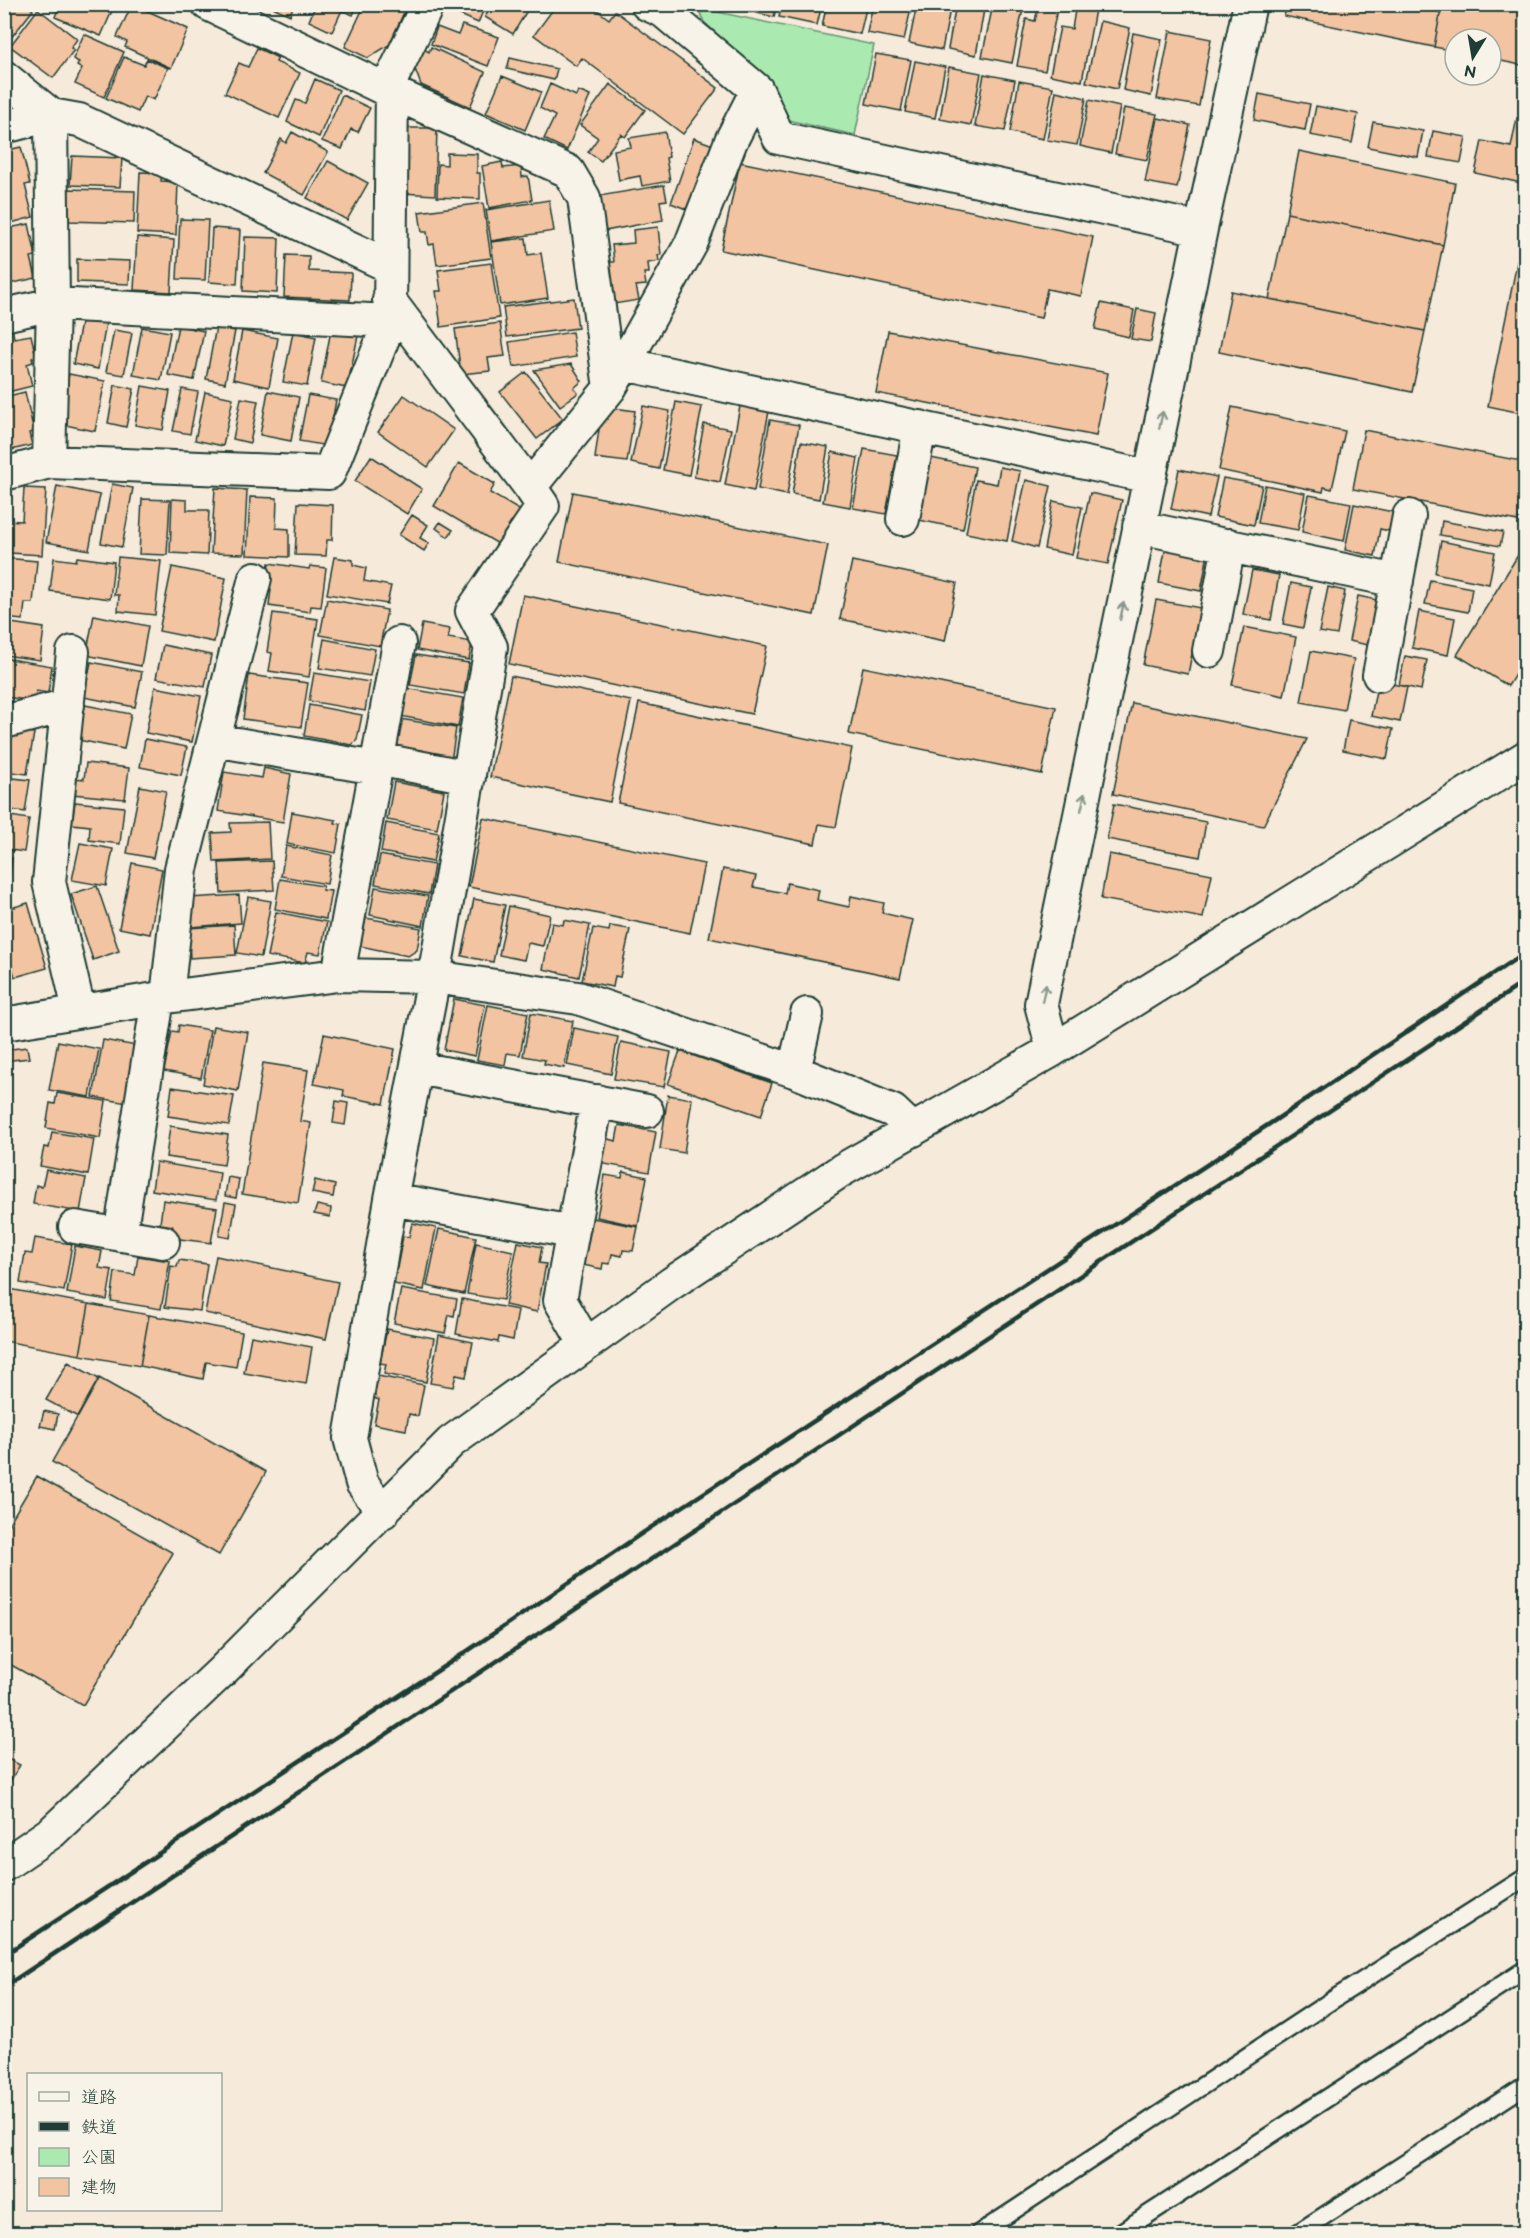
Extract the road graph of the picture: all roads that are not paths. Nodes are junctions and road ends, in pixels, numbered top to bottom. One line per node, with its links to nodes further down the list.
1 (208, 4): 7 (street)
2 (428, 4): 7 (street)
3 (1250, 4): 10 (street)
4 (658, 7): 6 (street)
5 (4, 77): 8 (street)
6 (757, 90): 10 (street); 15 (street)
7 (391, 92): 11 (street); 15 (street)
8 (51, 115): 9 (street); 11 (street); 12 (street)
9 (4, 127)
10 (1201, 229): 19 (street, one-way to 10)
11 (389, 266): 13 (street)
12 (53, 304): 13 (street); 14 (street); 17 (street)
13 (389, 310): 17 (street); 20 (street)
14 (4, 315)
15 (617, 376): 16 (street); 20 (street)
16 (920, 427): 19 (street); 22 (street)
17 (49, 462): 18 (street)
18 (4, 474)
19 (1150, 477): 23 (street)
20 (530, 487): 36 (street)
21 (1409, 516): 26 (street)
22 (903, 519)
23 (1139, 527): 24 (street); 43 (street, one-way to 23)
24 (1229, 545): 26 (street); 28 (street)
25 (255, 578): 33 (street)
26 (1397, 580): 30 (street)
27 (399, 643): 35 (street)
28 (1209, 651)
29 (73, 652): 31 (street)
30 (1379, 675)
31 (68, 705): 32 (street); 40 (street)
32 (4, 722)
33 (214, 740): 35 (street); 39 (street)
34 (1526, 757): 43 (street)
35 (376, 764): 36 (street); 37 (street)
36 (469, 777): 38 (street)
37 (338, 975): 38 (street); 39 (street)
38 (434, 977): 44 (street); 45 (street)
39 (163, 998): 40 (street); 52 (street)
40 (79, 1010): 42 (street)
41 (807, 1014): 45 (street)
42 (4, 1024)
43 (1053, 1050): 48 (street)
44 (417, 1068): 46 (street); 49 (street)
45 (794, 1071): 48 (street)
46 (597, 1101): 47 (street); 51 (street)
47 (647, 1111)
48 (913, 1130): 54 (street)
49 (391, 1199): 51 (street); 55 (street)
50 (75, 1227): 52 (street)
51 (572, 1232): 54 (street)
52 (120, 1235): 53 (street)
53 (163, 1242)
54 (586, 1345): 55 (street)
55 (383, 1512): 56 (street)
56 (4, 1865)
57 (1526, 1877): 60 (lane)
58 (1526, 1969): 61 (lane)
59 (1526, 2085): 62 (lane)
60 (978, 2234)
61 (1118, 2234)
62 (1296, 2234)

